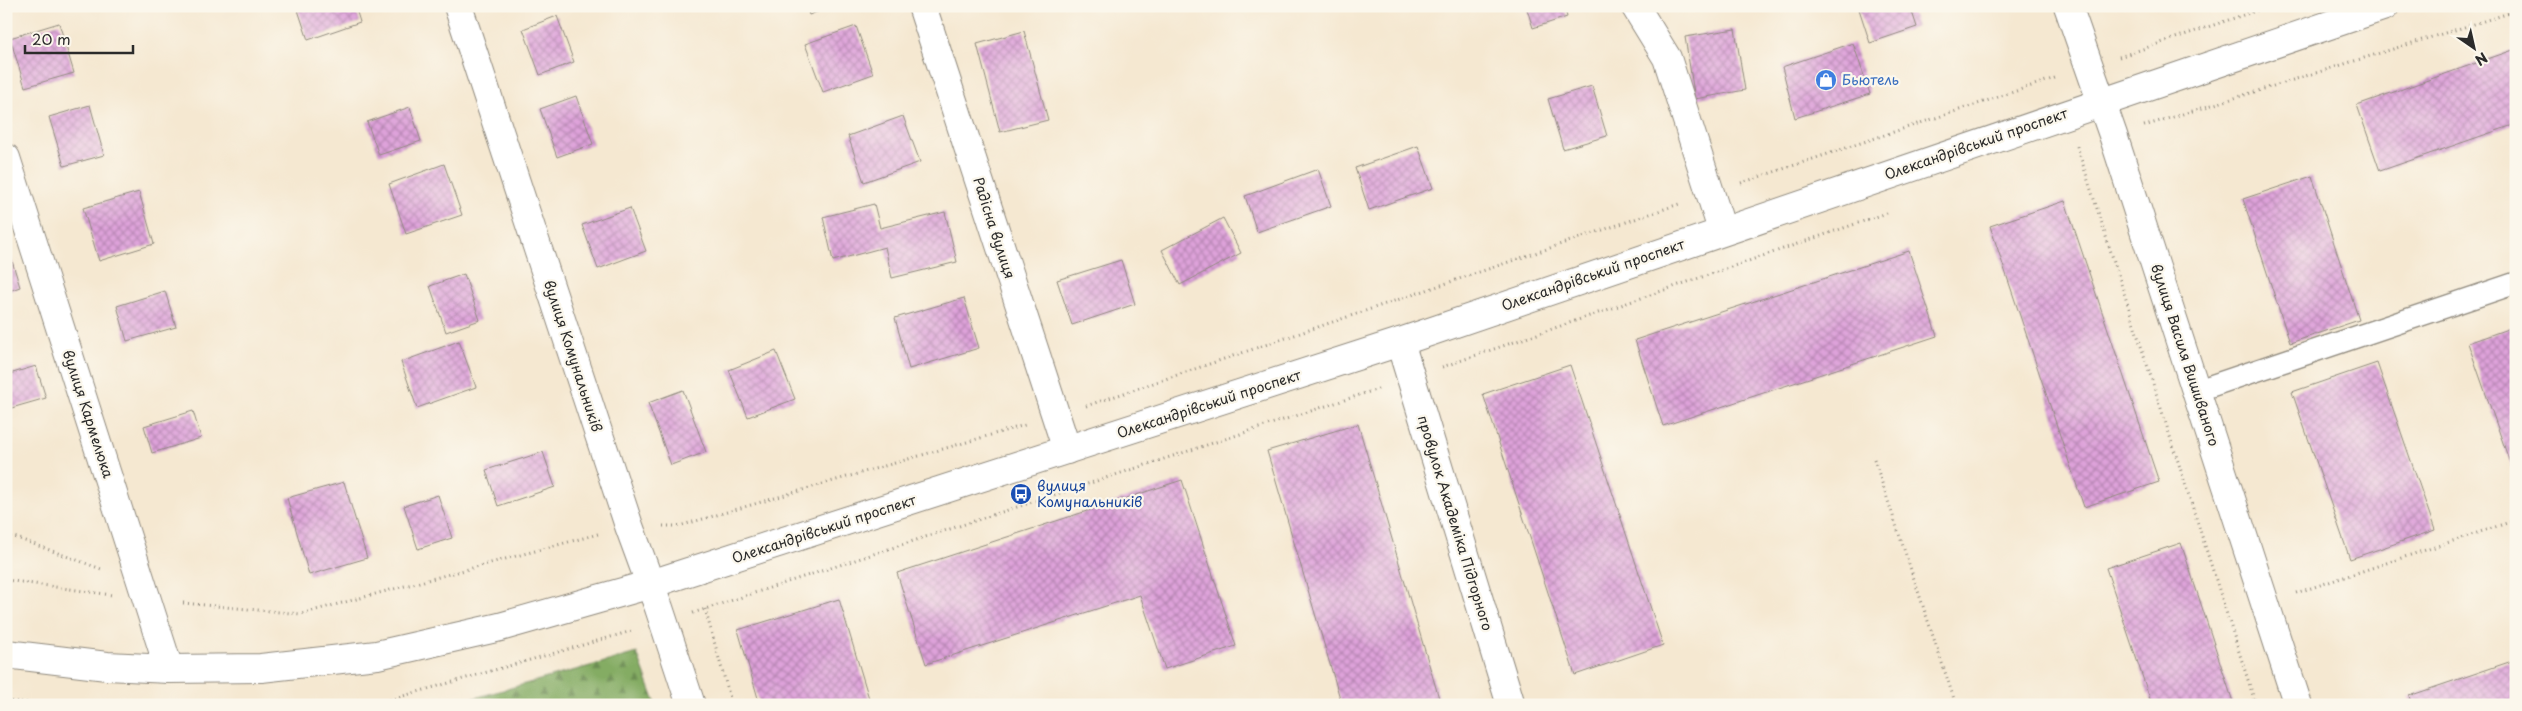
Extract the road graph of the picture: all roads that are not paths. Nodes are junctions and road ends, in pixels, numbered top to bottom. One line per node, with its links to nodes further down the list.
1 (458, 6): 13 (street, вулиця Комунальників)
2 (922, 6): 12 (street, Радісна вулиця)
3 (1635, 6): 8 (street)
4 (2068, 6): 6 (street, вулиця Василя Вишиваного)
5 (2385, 6): 6 (street, Олександрівський проспект)
6 (2102, 102): 8 (street, Олександрівський проспект); 11 (street, вулиця Василя Вишиваного)
7 (6, 158): 15 (street, вулиця Кармелюка)
8 (1722, 230): 10 (street, Олександрівський проспект)
9 (2516, 282): 11 (lane)
10 (1400, 342): 12 (street, Олександрівський проспект); 17 (street, провулок Академіка Підгорного)
11 (2196, 391): 18 (street, вулиця Василя Вишиваного)
12 (1067, 450): 13 (street, Олександрівський проспект)
13 (651, 584): 15 (street, Олександрівський проспект); 16 (street, вулиця Комунальників)
14 (6, 654): 15 (street, Олександрівський проспект)
15 (169, 669)
16 (691, 705)
17 (1511, 705)
18 (2298, 705)

